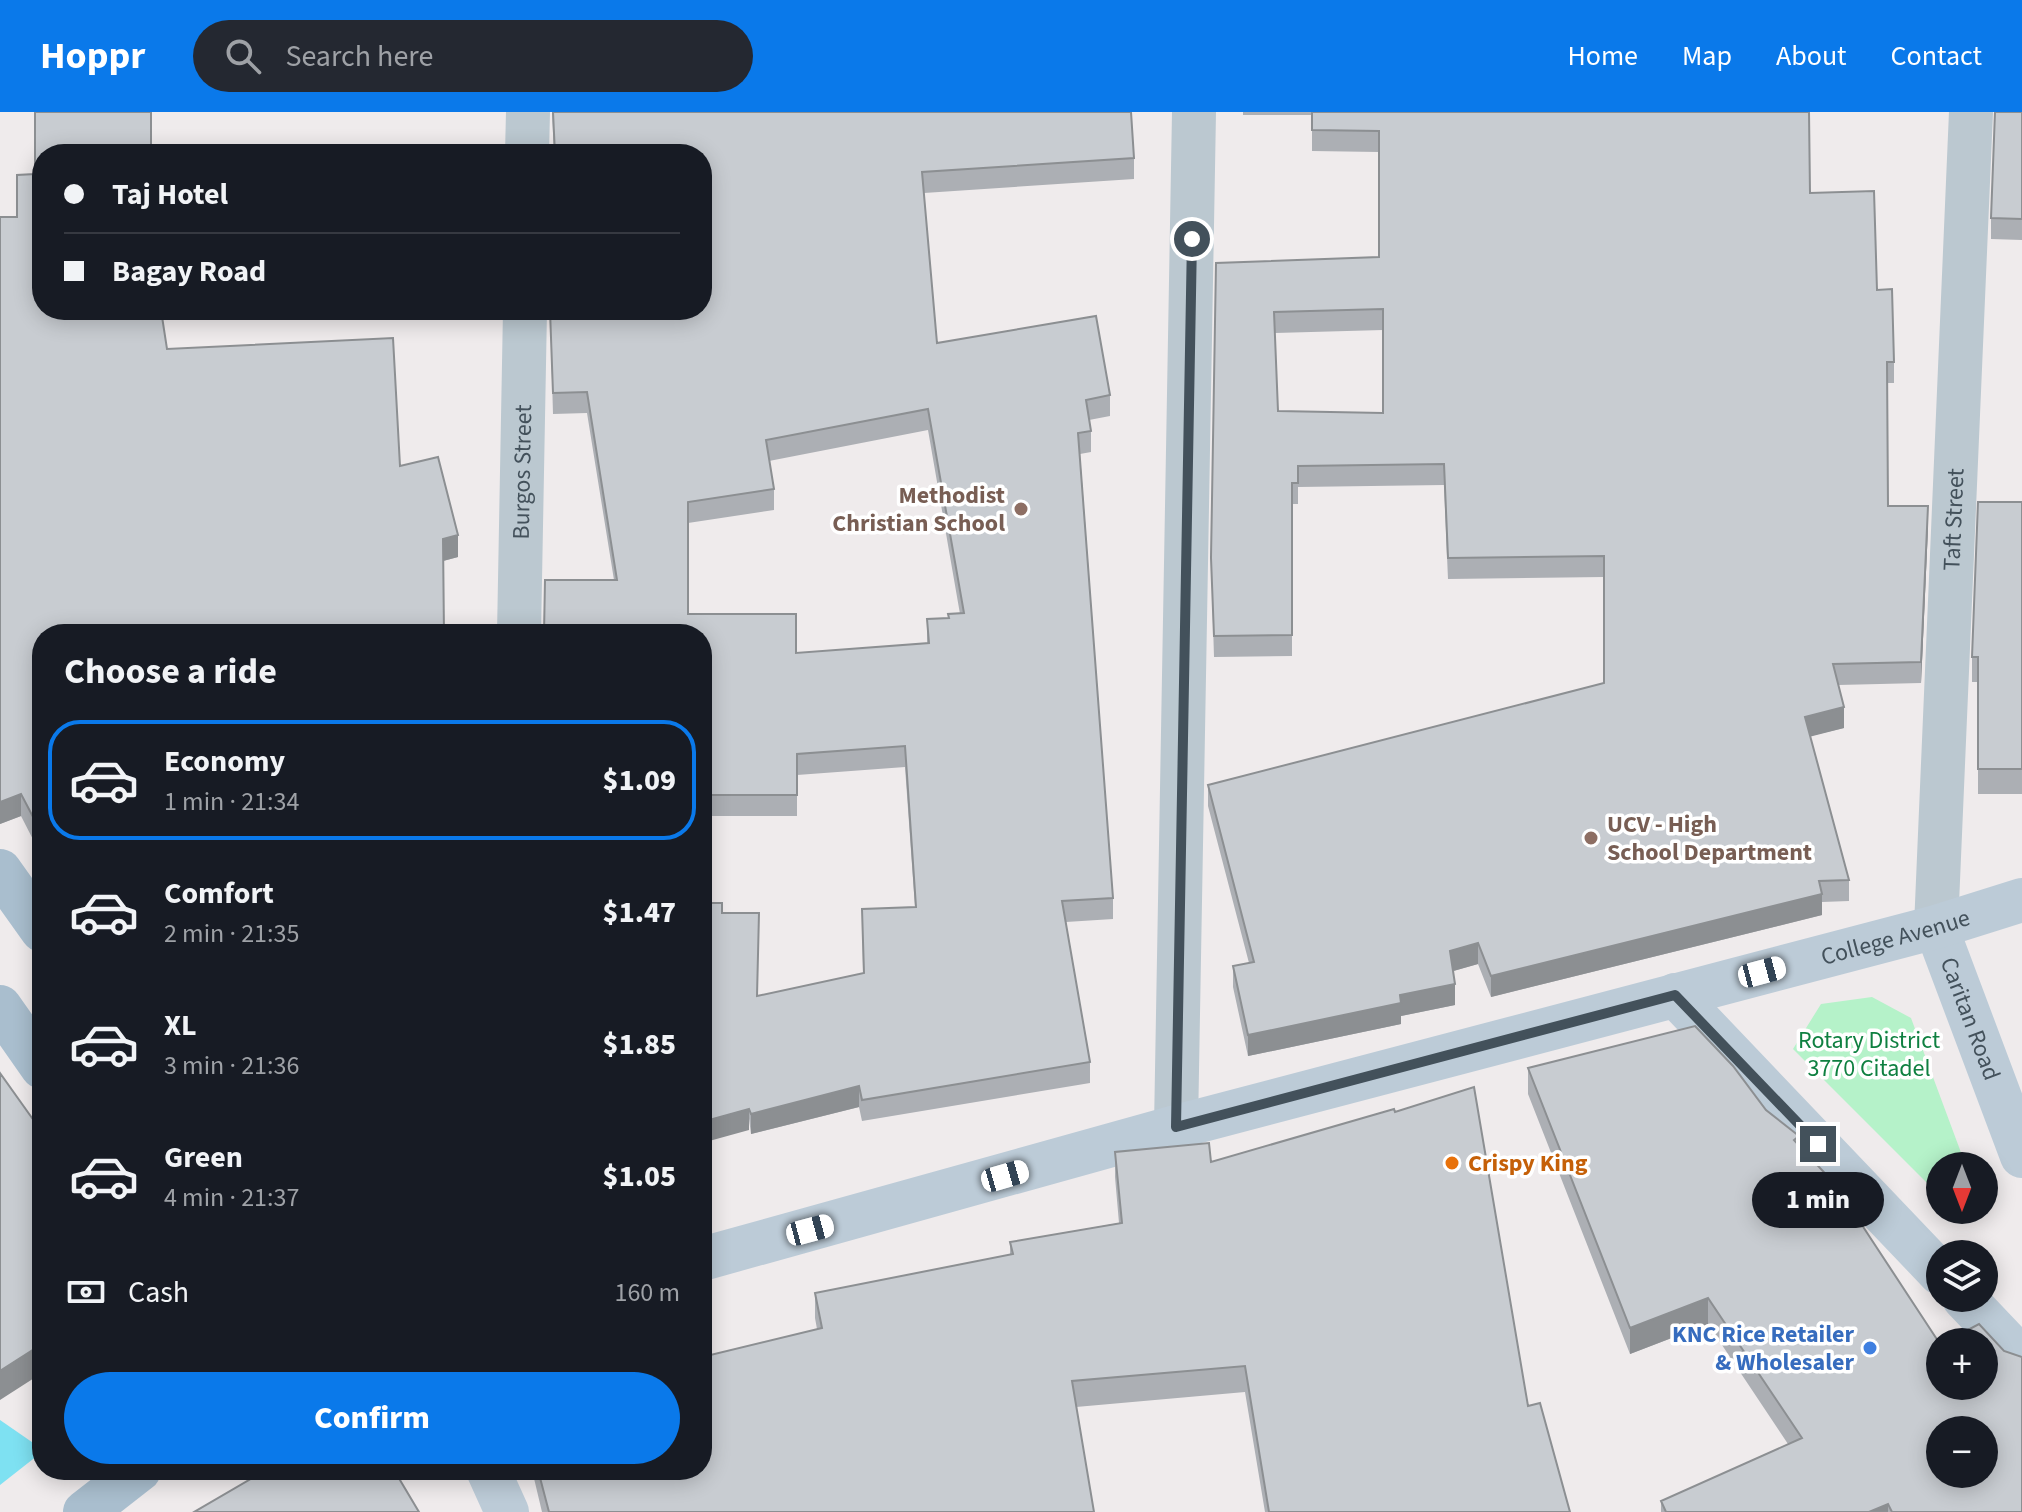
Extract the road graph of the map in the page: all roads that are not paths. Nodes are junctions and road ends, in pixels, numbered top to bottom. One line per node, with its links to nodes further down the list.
1 (528, 112): 4 (street)
2 (1194, 112): 14 (street)
3 (1971, 112): 10 (street, Taft Street)
4 (527, 144)
5 (525, 320): 6 (street, Burgos Street)
6 (519, 624)
7 (0, 871): 9 (main road)
8 (2022, 900): 10 (main road, College Avenue)
9 (32, 916)
10 (1936, 927): 11 (main road, College Avenue); 15 (main road, Caritan Road)
11 (1675, 995): 14 (main road, College Avenue); 17 (main road)
12 (0, 1007): 13 (main road)
13 (32, 1053)
14 (1176, 1127): 16 (main road, College Avenue)
15 (2022, 1156)
16 (712, 1256)
17 (1926, 1258)
18 (1977, 1312): 19 (main road)
19 (2022, 1359)
20 (126, 1480): 22 (main road)
21 (493, 1480): 23 (main road)
22 (85, 1512)
23 (507, 1512)

